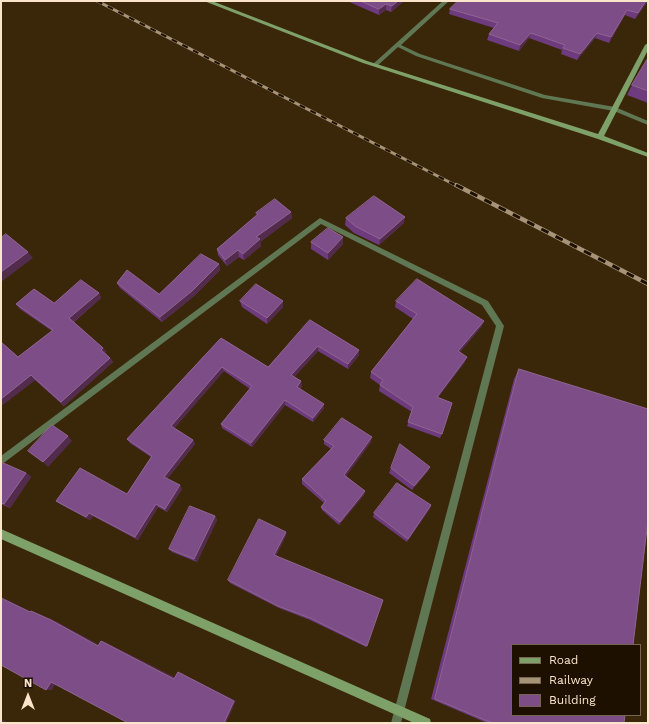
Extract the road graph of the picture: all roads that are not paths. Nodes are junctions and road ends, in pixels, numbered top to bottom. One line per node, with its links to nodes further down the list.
1 (206, 1): 5 (main road)
2 (446, 1): 3 (street)
3 (397, 45): 5 (street); 6 (street)
4 (648, 45): 6 (main road)
5 (375, 65): 8 (main road)
6 (615, 109): 7 (street); 8 (main road)
7 (648, 123)
8 (600, 137): 9 (main road)
9 (648, 155)
10 (1, 461): 12 (street)
11 (1, 534): 12 (main road)
12 (400, 710): 13 (street); 14 (main road)
13 (396, 723)
14 (426, 723)

